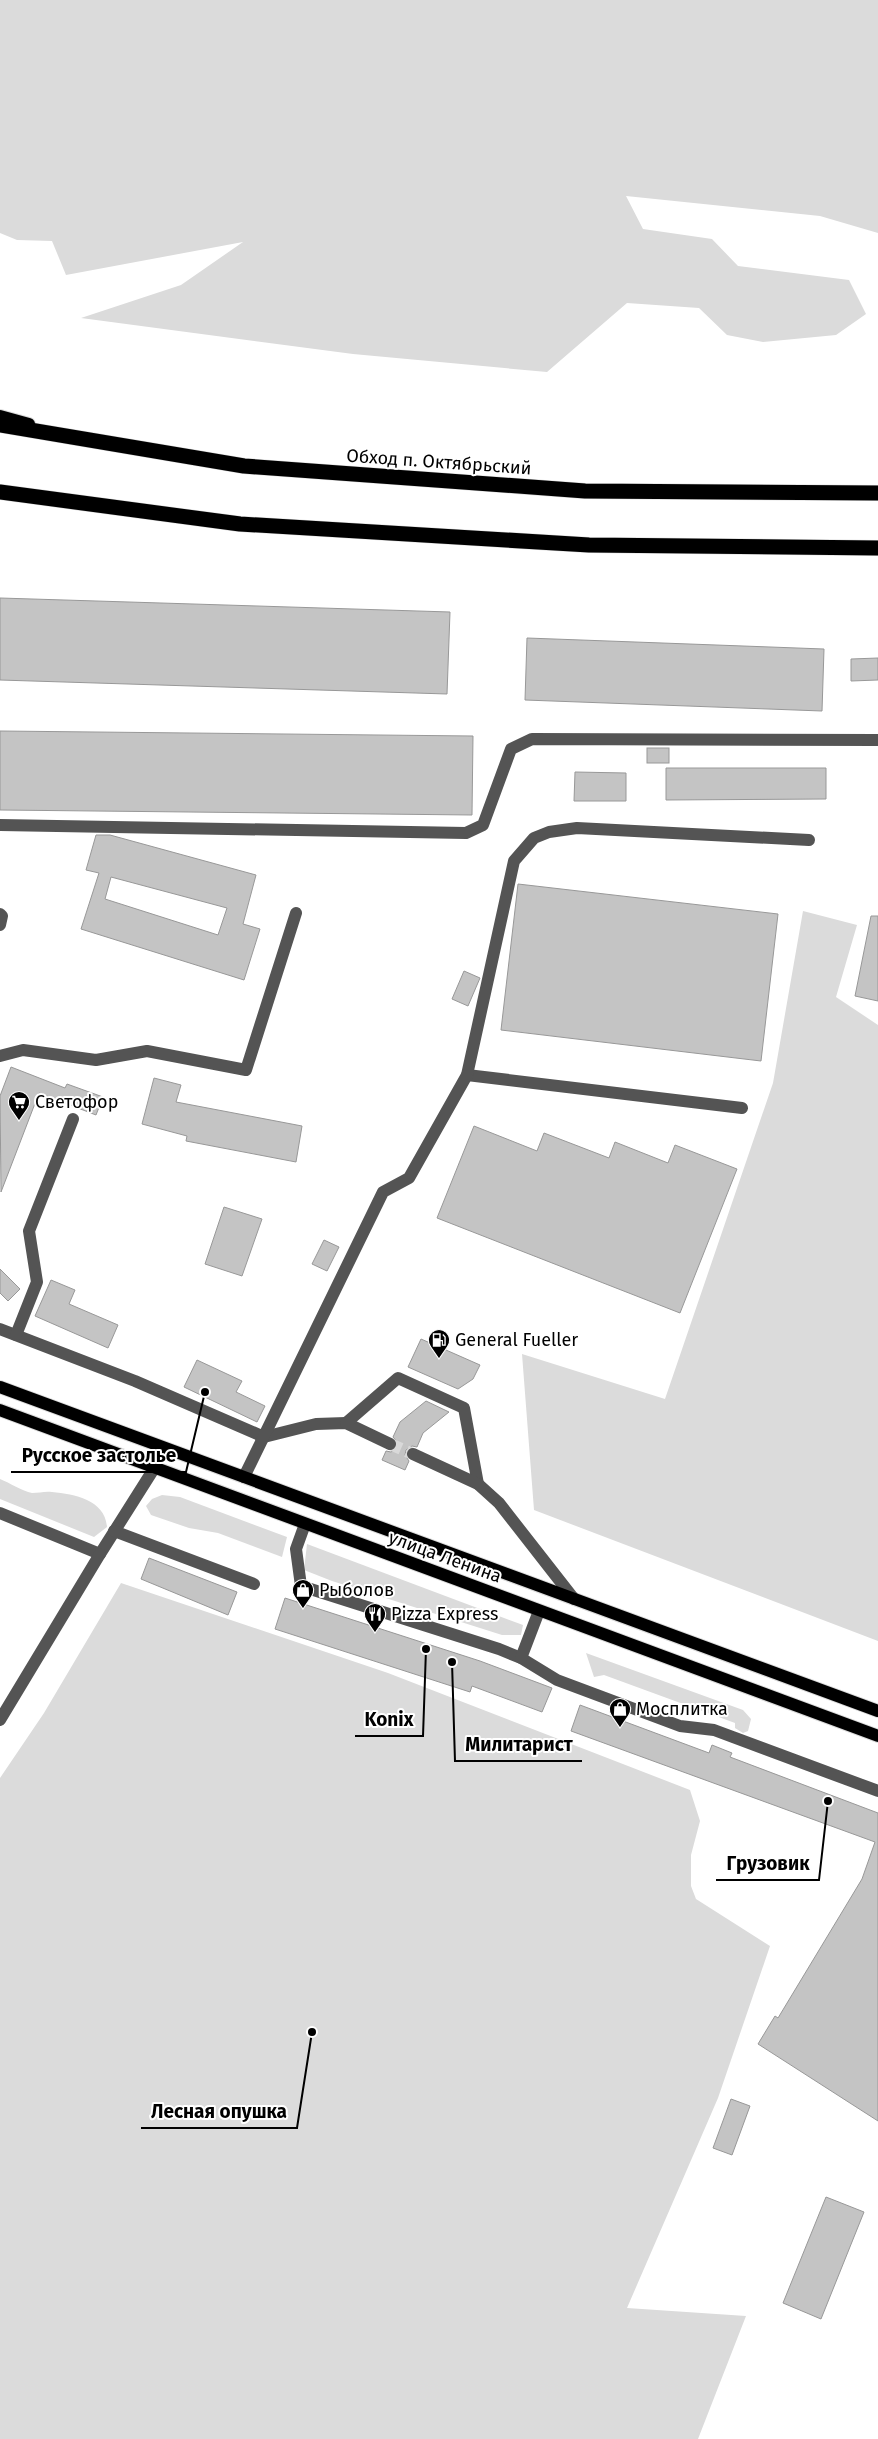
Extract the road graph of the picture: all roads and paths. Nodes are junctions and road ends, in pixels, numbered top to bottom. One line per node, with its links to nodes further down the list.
1 (0, 416): 3 (main road)
2 (0, 425): 3 (highway, Обход п. Октябрьский)
3 (84, 440): 5 (highway, Обход п. Октябрьский)
4 (0, 492): 6 (highway)
5 (878, 493)
6 (41, 498): 7 (main road); 8 (highway)
7 (0, 500)
8 (878, 548)
9 (878, 740): 10 (street)
10 (0, 825)
11 (809, 840): 16 (street)
12 (296, 912): 15 (street)
13 (0, 914): 14 (street)
14 (0, 925)
15 (0, 1056)
16 (468, 1075): 17 (street); 24 (street)
17 (742, 1108)
18 (73, 1119): 20 (street)
19 (0, 1329): 20 (street)
20 (16, 1335): 24 (street)
21 (0, 1387): 28 (main road, улица Ленина)
22 (0, 1410): 27 (main road, улица Ленина)
23 (346, 1423): 24 (street); 25 (street); 29 (street)
24 (264, 1438): 28 (street)
25 (390, 1444)
26 (413, 1454): 29 (street)
27 (155, 1467): 31 (main road, улица Ленина); 32 (street)
28 (244, 1477): 35 (main road, улица Ленина)
29 (478, 1484): 35 (street)
30 (0, 1513): 33 (street)
31 (305, 1524): 36 (main road, улица Ленина); 37 (street)
32 (114, 1531): 33 (street); 34 (street)
33 (100, 1554): 39 (street)
34 (254, 1584)
35 (574, 1599): 38 (main road, улица Ленина)
36 (539, 1611): 37 (street); 40 (main road, улица Ленина)
37 (521, 1658): 41 (street)
38 (878, 1711)
39 (0, 1720)
40 (878, 1736)
41 (878, 1791)

